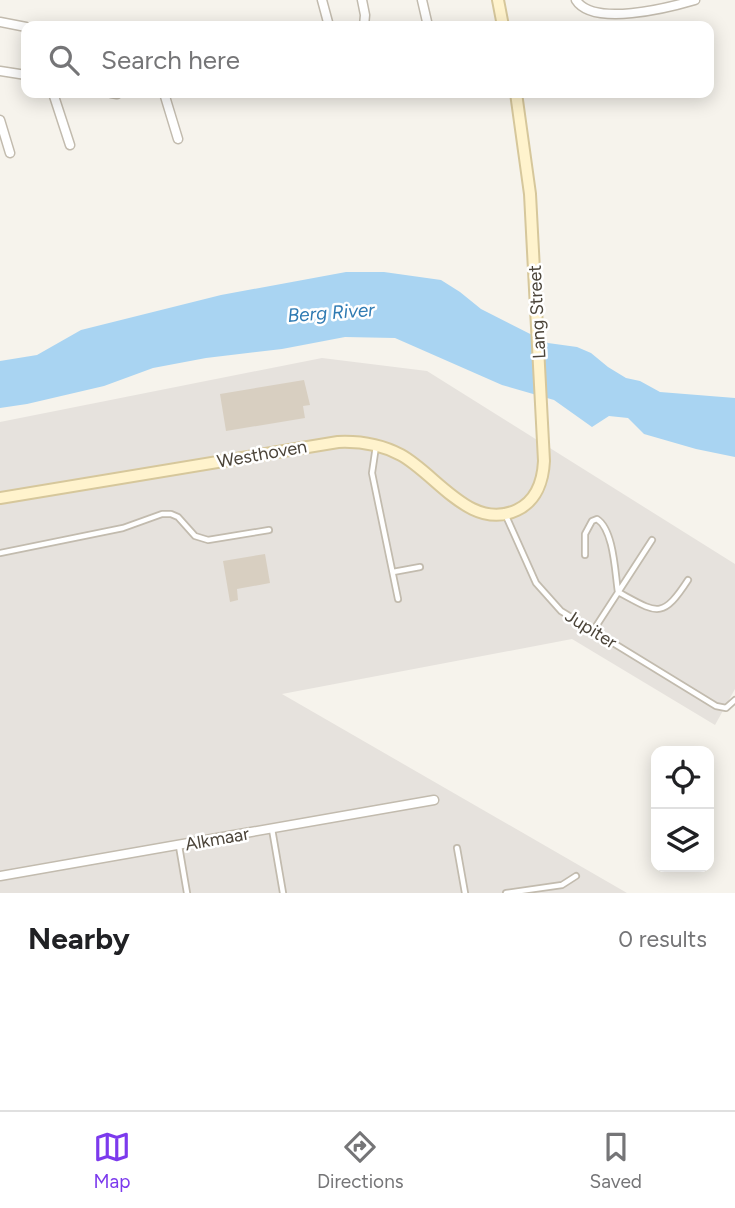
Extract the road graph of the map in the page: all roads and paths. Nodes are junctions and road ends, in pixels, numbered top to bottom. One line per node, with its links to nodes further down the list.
1 (322, 0): 7 (street)
2 (362, 0): 8 (street)
3 (422, 0): 9 (street)
4 (498, 0): 10 (street)
5 (576, 0): 6 (street)
6 (695, 0)
7 (328, 21)
8 (364, 21)
9 (427, 21)
10 (502, 21)
11 (0, 22): 12 (street)
12 (21, 26)
13 (0, 71): 14 (street)
14 (21, 74)
15 (55, 98): 20 (street)
16 (166, 98): 19 (street)
17 (517, 98): 24 (street, Lang Street)
18 (0, 120): 21 (street)
19 (178, 139)
20 (70, 145)
21 (10, 153)
22 (376, 445): 23 (street, Westhoven); 24 (street, Westhoven); 30 (lane)
23 (0, 498)
24 (505, 515): 34 (lane, Jupiter)
25 (269, 530): 27 (lane)
26 (652, 540): 32 (lane)
27 (0, 553)
28 (585, 555): 32 (lane)
29 (420, 567): 30 (lane)
30 (393, 572): 33 (lane)
31 (688, 580): 32 (lane)
32 (618, 592): 34 (lane)
33 (398, 599)
34 (593, 631): 35 (lane, Jupiter)
35 (735, 701)
36 (434, 800): 37 (street, Alkmaar)
37 (272, 829): 38 (street, Alkmaar); 43 (lane)
38 (179, 846): 40 (street, Alkmaar); 42 (lane)
39 (457, 848): 44 (lane)
40 (0, 876)
41 (576, 876): 45 (lane)
42 (187, 893)
43 (283, 893)
44 (465, 893)
45 (506, 893)

